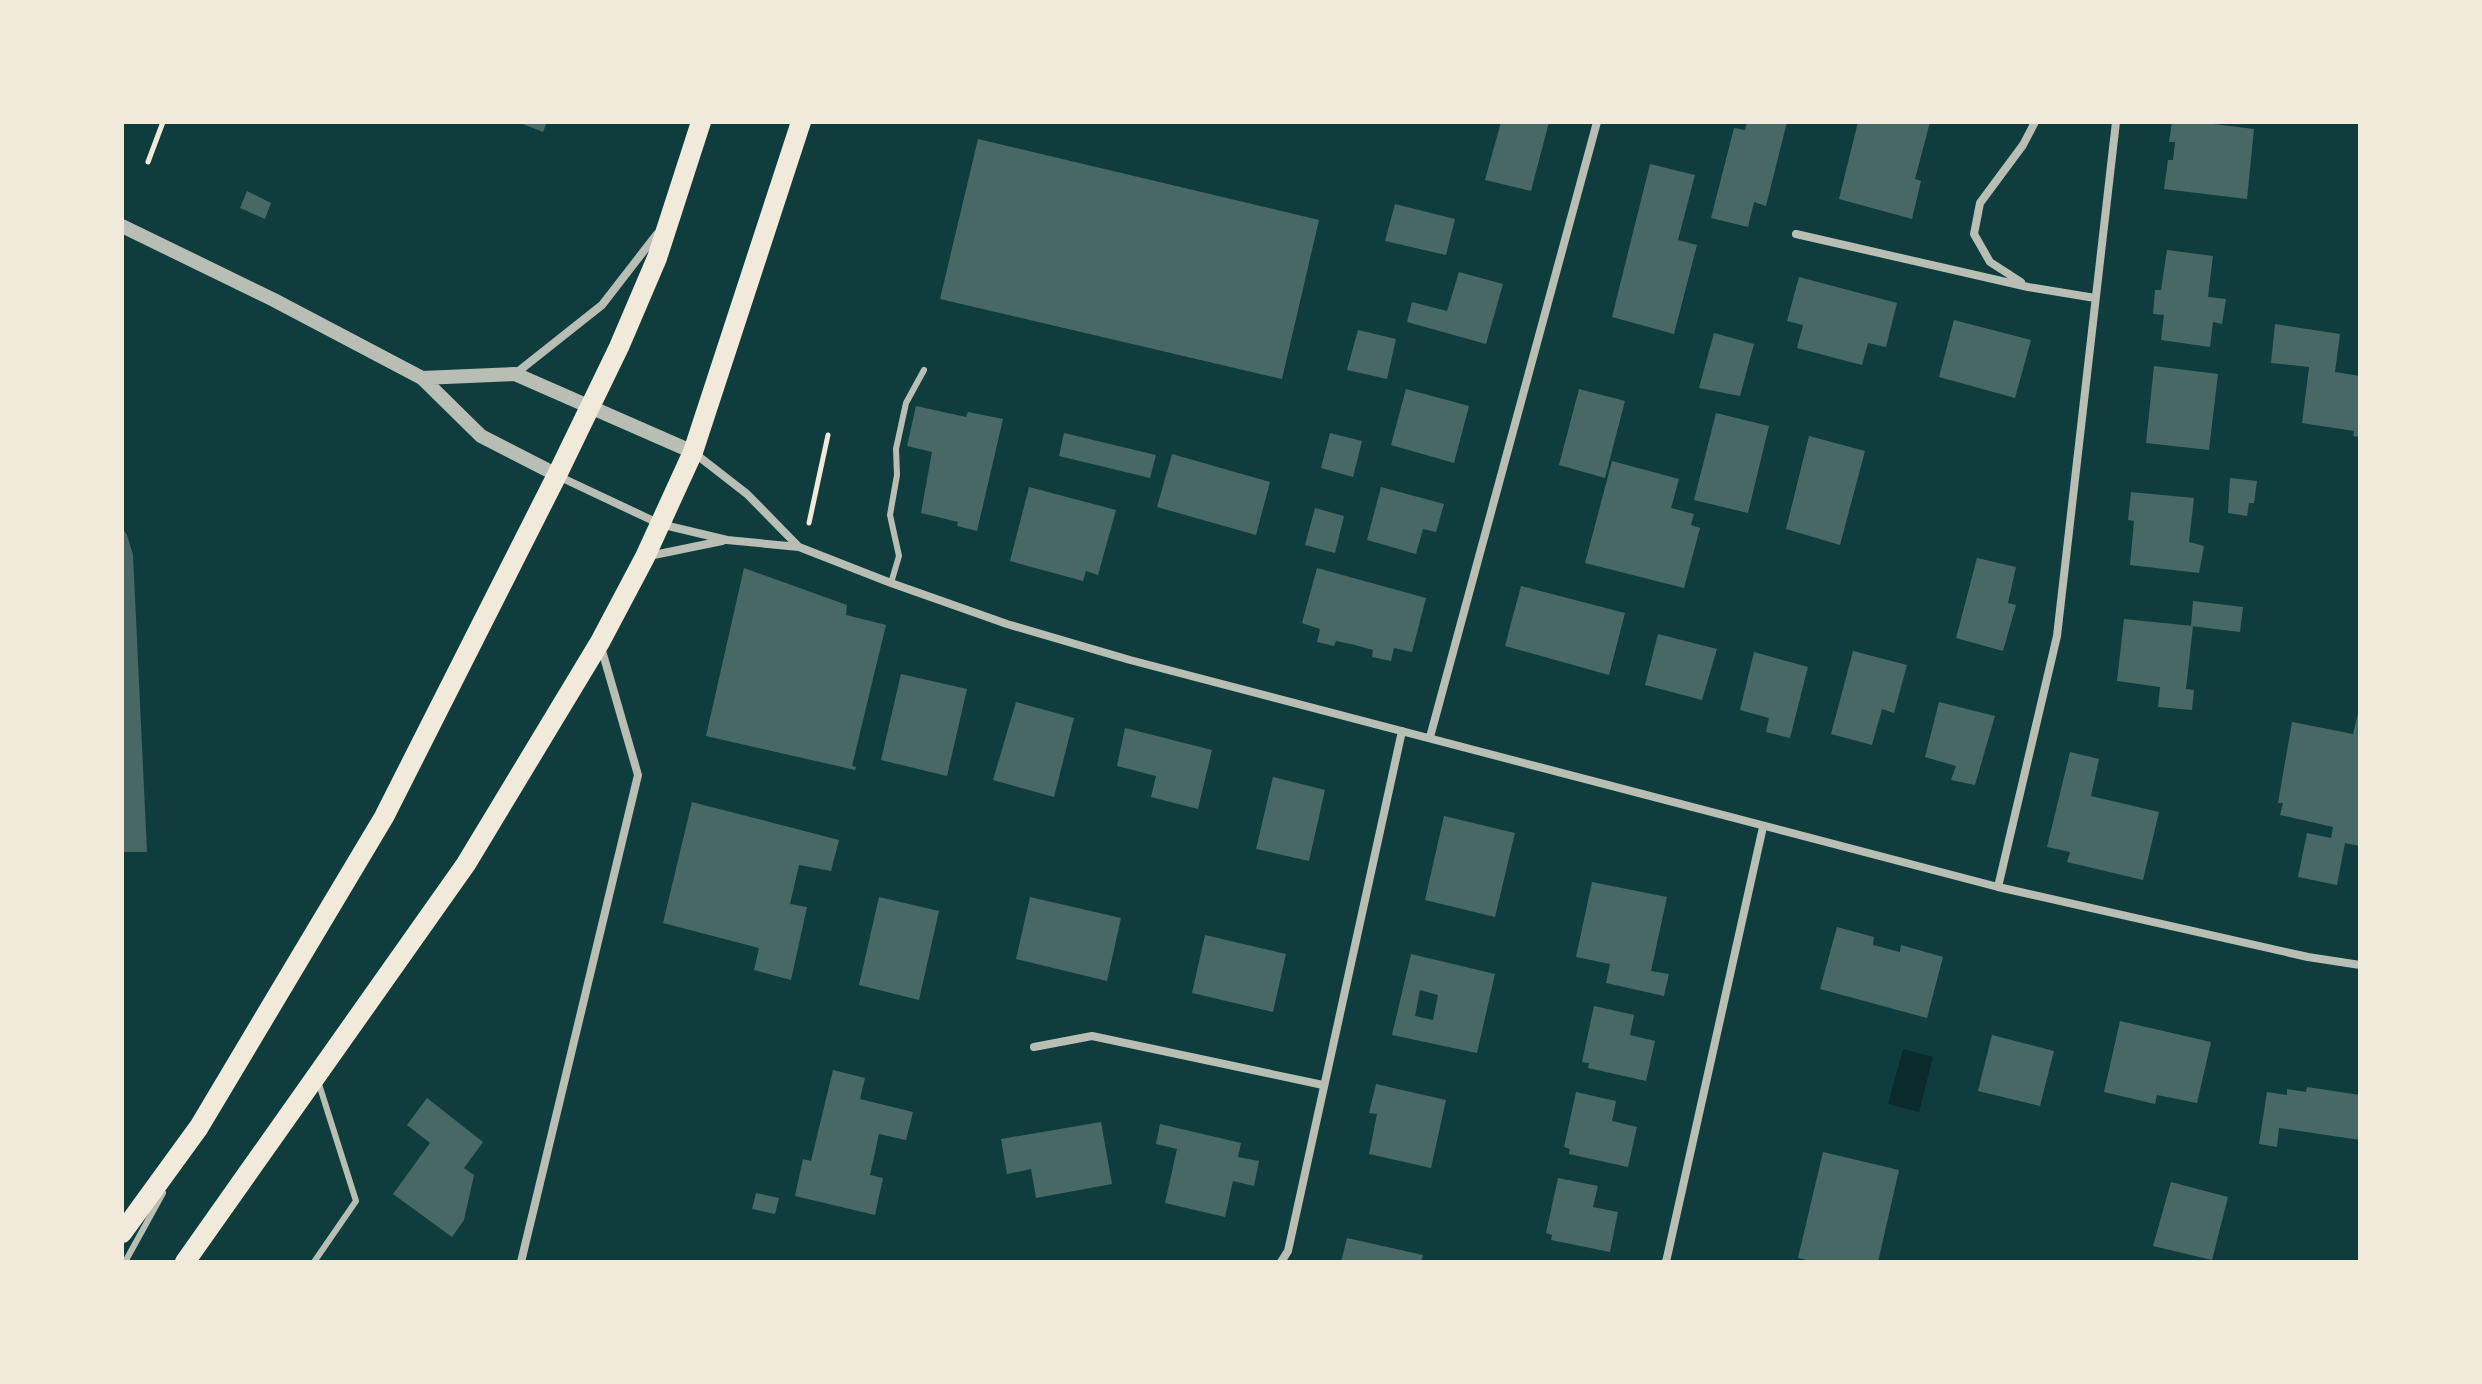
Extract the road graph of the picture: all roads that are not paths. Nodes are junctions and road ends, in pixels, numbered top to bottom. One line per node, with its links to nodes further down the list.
1 (701, 122): 6 (main road)
2 (801, 122): 15 (main road)
3 (1597, 122): 24 (street)
4 (2035, 122): 9 (street)
5 (2116, 122): 10 (street)
6 (670, 218): 12 (street); 14 (main road)
7 (122, 226): 13 (street)
8 (1796, 234): 9 (street)
9 (2028, 287): 10 (street)
10 (2095, 298): 26 (street)
11 (924, 370): 21 (lane)
12 (515, 374): 13 (street); 14 (street)
13 (422, 378): 16 (street)
14 (591, 407): 15 (street); 16 (main road)
15 (693, 452): 17 (main road); 19 (street)
16 (557, 475): 17 (street); 31 (main road)
17 (660, 524): 18 (street); 20 (main road)
18 (727, 540): 19 (street); 20 (street)
19 (799, 547): 21 (street)
20 (645, 557): 22 (main road)
21 (891, 583): 23 (street)
22 (600, 642): 29 (main road); 36 (street)
23 (1402, 731): 24 (street); 30 (street)
24 (1430, 737): 25 (street)
25 (1763, 827): 26 (street); 38 (street)
26 (1998, 887): 27 (street)
27 (2360, 965)
28 (1034, 1047): 30 (street)
29 (316, 1074): 34 (main road); 35 (lane)
30 (1323, 1085): 37 (street)
31 (199, 1127): 32 (main road); 33 (lane)
32 (122, 1233)
33 (125, 1262)
34 (185, 1262)
35 (314, 1262)
36 (521, 1262)
37 (1281, 1262)
38 (1666, 1262)

